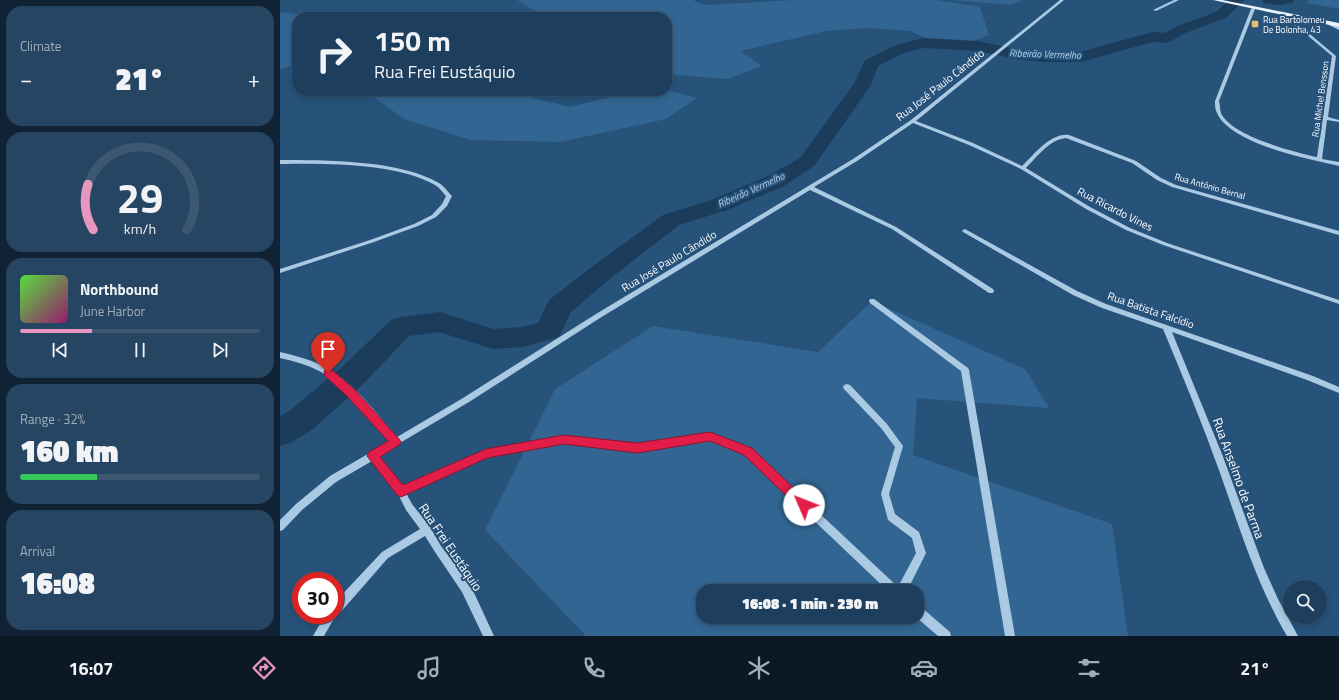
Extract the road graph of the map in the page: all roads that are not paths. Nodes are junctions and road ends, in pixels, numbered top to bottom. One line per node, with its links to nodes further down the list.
1 (1062, 0): 11 (street, Rua José Paulo Cândido)
2 (1177, 0): 5 (street)
3 (1215, 0): 4 (main road)
4 (1253, 9): 6 (main road); 13 (street)
5 (1155, 10)
6 (1285, 15): 7 (main road); 10 (street, Rua Michel Bensson)
7 (1330, 24): 8 (main road); 9 (street)
8 (1339, 25)
9 (1339, 29)
10 (1326, 118): 12 (street); 13 (street, Rua Michel Bensson)
11 (913, 121): 16 (street, Rua Ricardo Vines); 17 (street, Rua José Paulo Cândido)
12 (1339, 121)
13 (1319, 160): 15 (street)
14 (280, 162): 20 (street)
15 (1339, 164)
16 (1024, 168): 19 (street, Rua Antônio Bernal); 23 (street, Rua Ricardo Vines)
17 (811, 188): 21 (street); 28 (street, Rua José Paulo Cândido)
18 (966, 231): 24 (street, Rua Batista Falcídio)
19 (1339, 233)
20 (280, 271)
21 (991, 291)
22 (872, 301): 41 (street)
23 (1339, 302)
24 (1166, 327): 27 (street, Rua Batista Falcídio); 42 (street, Rua Anselmo de Parma)
25 (280, 355): 28 (street)
26 (847, 388): 34 (street)
27 (1339, 390)
28 (396, 442): 29 (street, Rua José Paulo Cândido)
29 (373, 456): 30 (street, Rua Frei Eustáquio); 31 (street, Rua José Paulo Cândido)
30 (401, 492): 32 (street, Rua Frei Eustáquio); 33 (street)
31 (280, 527)
32 (427, 530): 35 (street); 39 (street, Rua Frei Eustáquio)
33 (888, 584)
34 (906, 584)
35 (344, 600)
36 (924, 617): 40 (street)
37 (326, 624): 38 (street)
38 (318, 636)
39 (489, 636)
40 (946, 636)
41 (1010, 636)
42 (1293, 636)

